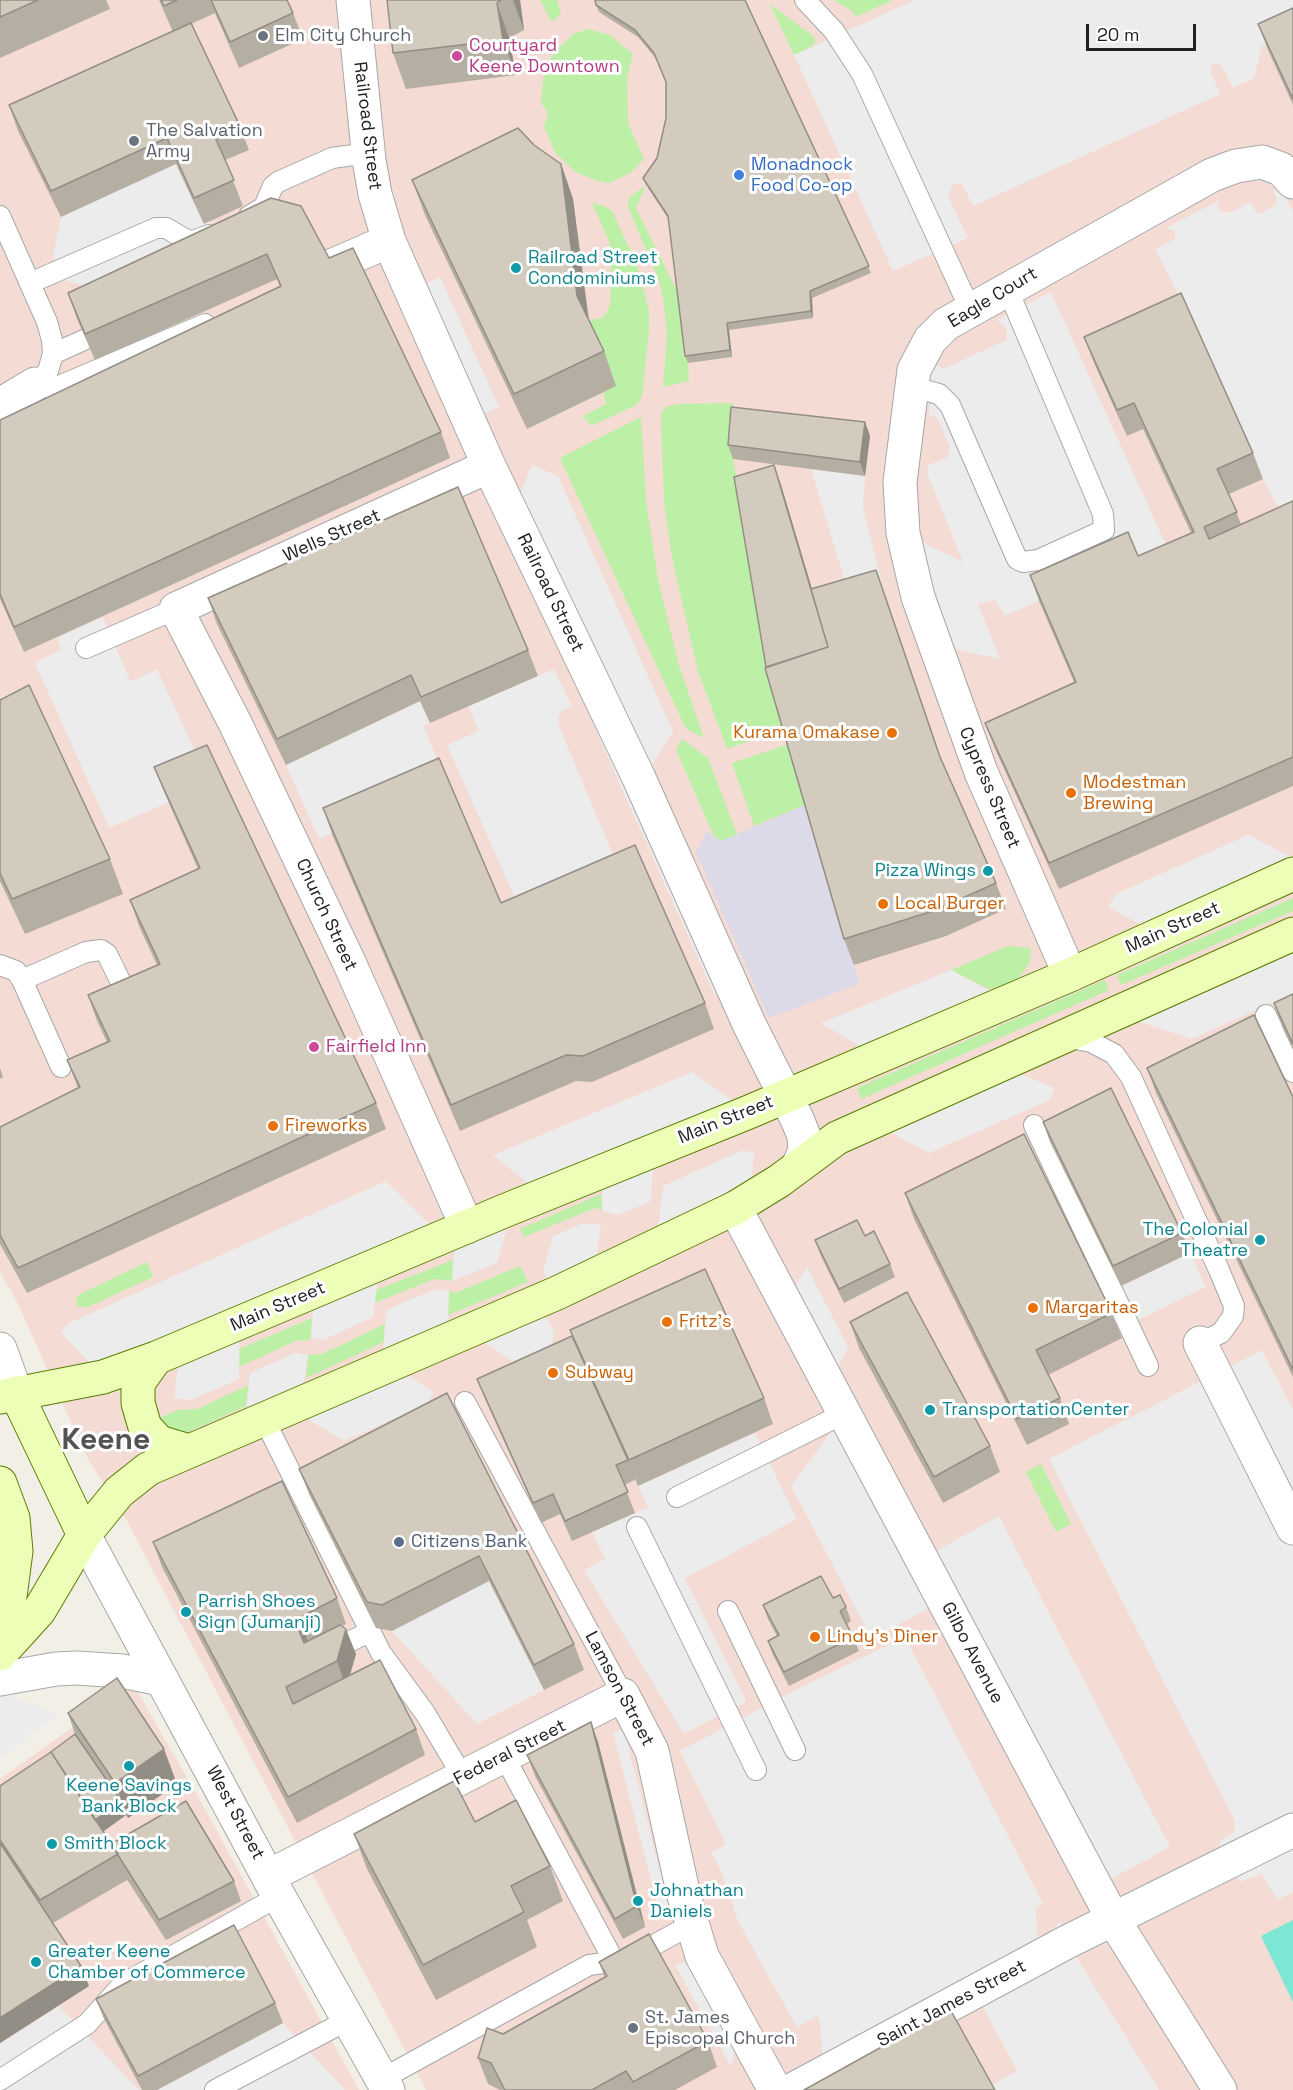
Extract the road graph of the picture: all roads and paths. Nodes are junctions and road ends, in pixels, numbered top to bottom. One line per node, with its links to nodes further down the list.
1 (353, 0): 3 (street, Railroad Street)
2 (805, 0): 10 (lane)
3 (368, 153): 6 (street, Railroad Street); 8 (lane)
4 (1293, 182): 9 (street, Eagle Court)
5 (0, 216): 8 (lane)
6 (388, 241): 7 (street); 17 (street, Railroad Street)
7 (329, 267)
8 (30, 283): 13 (lane)
9 (1007, 288): 10 (street, Eagle Court); 15 (lane)
10 (970, 309): 15 (street, Eagle Court)
11 (227, 314): 14 (lane)
12 (122, 323): 13 (lane)
13 (53, 354): 14 (lane)
14 (35, 384): 16 (street)
15 (912, 387): 18 (street, Eagle Court)
16 (0, 405)
17 (489, 466): 19 (street, Wells Street); 31 (street, Railroad Street)
18 (918, 597): 24 (street, Cypress Street)
19 (176, 609): 20 (lane); 35 (street, Church Street)
20 (86, 648)
21 (1293, 874): 24 (main road, Main Street)
22 (1293, 934): 28 (main road)
23 (0, 965): 25 (lane)
24 (1070, 975): 31 (main road, Main Street)
25 (22, 980): 26 (lane); 29 (lane)
26 (128, 997)
27 (1266, 1015): 30 (lane)
28 (1064, 1037): 33 (main road); 36 (lane)
29 (61, 1067)
30 (1293, 1072)
31 (784, 1097): 33 (street, Railroad Street); 35 (main road, Main Street)
32 (1034, 1125): 39 (lane)
33 (798, 1166): 34 (main road)
34 (735, 1208): 42 (street, Gilbo Avenue); 43 (main road)
35 (467, 1227): 38 (main road, Main Street)
36 (1200, 1343): 48 (street)
37 (0, 1349): 40 (street)
38 (156, 1358): 40 (main road, Main Street); 44 (main road)
39 (1148, 1366)
40 (8, 1395): 49 (main road)
41 (465, 1402): 57 (lane, Lamson Street)
42 (845, 1413): 46 (lane); 64 (street, Gilbo Avenue)
43 (264, 1419): 44 (main road); 51 (lane)
44 (189, 1451): 49 (main road)
45 (0, 1483): 53 (main road)
46 (677, 1497)
47 (637, 1527): 60 (lane)
48 (1293, 1527)
49 (84, 1535): 53 (main road); 55 (street, West Street)
50 (728, 1611): 58 (lane)
51 (369, 1632): 52 (lane); 54 (lane)
52 (324, 1654)
53 (1, 1661): 55 (street)
54 (397, 1676): 56 (lane); 61 (lane)
55 (161, 1679): 63 (street, West Street)
56 (375, 1686)
57 (623, 1695): 59 (street, Federal Street); 65 (street, Lamson Street)
58 (795, 1750)
59 (504, 1756): 61 (street, Federal Street); 66 (lane)
60 (756, 1770)
61 (463, 1777): 63 (street, Federal Street)
62 (1293, 1830): 64 (street, Saint James Street)
63 (274, 1886): 67 (street, West Street); 68 (lane)
64 (1113, 1919): 72 (street, Saint James Street); 73 (street, Gilbo Avenue)
65 (692, 1924): 66 (lane); 71 (street, Lamson Street)
66 (615, 1962): 69 (lane)
67 (348, 2020): 69 (street, West Street); 70 (lane)
68 (0, 2080)
69 (385, 2084)
70 (215, 2090)
71 (775, 2090)
72 (792, 2090)
73 (1220, 2090)

